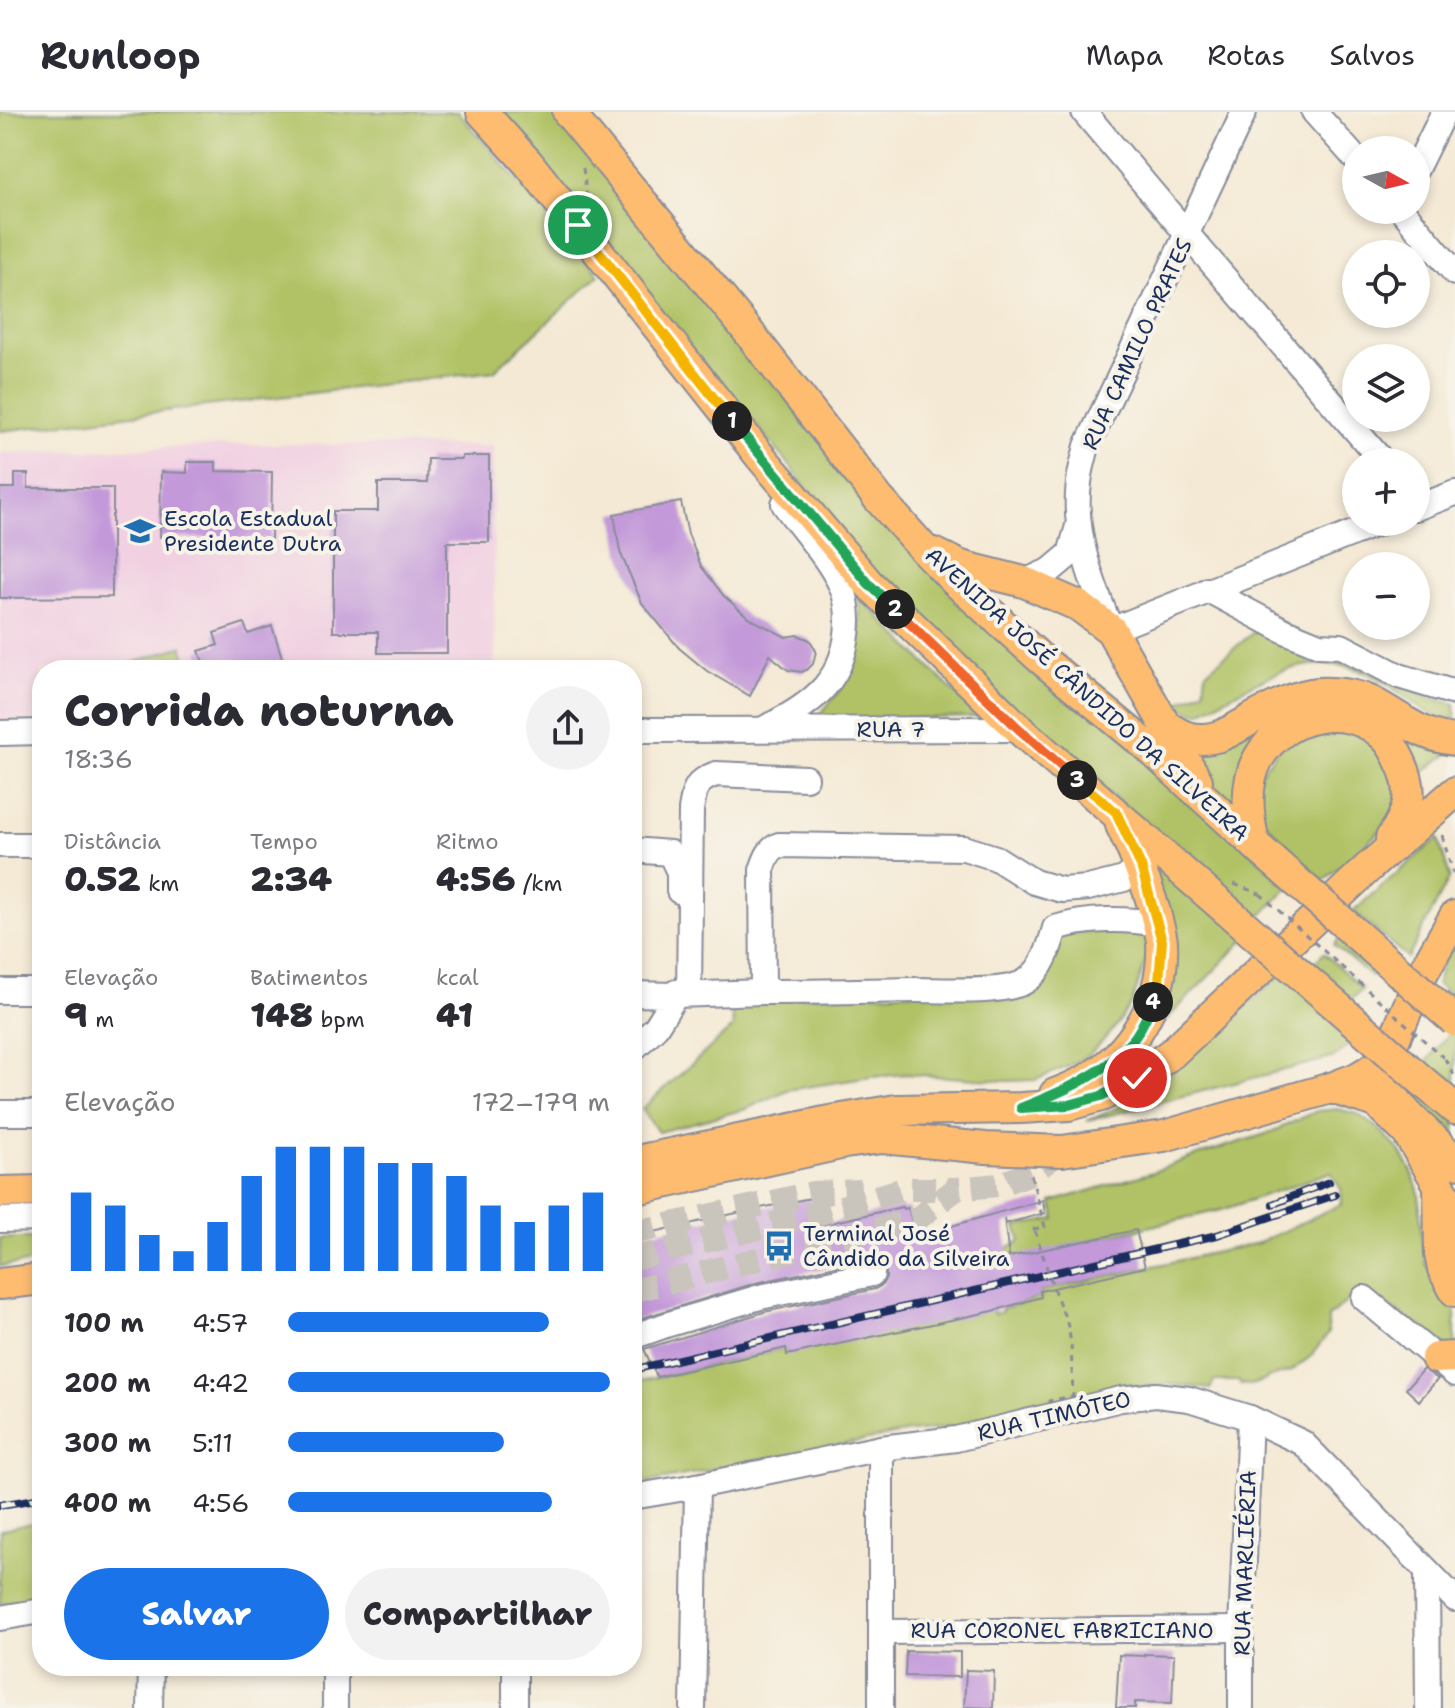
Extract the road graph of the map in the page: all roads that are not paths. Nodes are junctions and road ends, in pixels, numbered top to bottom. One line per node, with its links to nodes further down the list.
1 (482, 112): 13 (main road)
2 (568, 112): 18 (main road, AVENIDA JOSÉ CÂNDIDO DA SILVEIRA)
3 (1084, 112): 10 (street)
4 (1244, 112): 10 (street, RUA CAMILO PRATES)
5 (1314, 112): 8 (street)
6 (1444, 112): 7 (street)
7 (1430, 140)
8 (1342, 143)
9 (1414, 224): 11 (street)
10 (1187, 234): 12 (street); 16 (street, RUA CAMILO PRATES)
11 (1455, 273)
12 (1371, 448)
13 (760, 456): 23 (street, RUA 7); 27 (main road)
14 (1455, 493): 15 (street)
15 (1430, 501)
16 (1078, 523): 19 (street); 21 (street, RUA CAMILO PRATES)
17 (1345, 536): 20 (street)
18 (922, 547): 19 (main road); 34 (main road, AVENIDA JOSÉ CÂNDIDO DA SILVEIRA)
19 (1024, 582): 21 (main road)
20 (1208, 590): 21 (street); 22 (street)
21 (1111, 630): 24 (main road)
22 (1455, 693)
23 (812, 701): 25 (street, RUA 7); 26 (street)
24 (1166, 726): 31 (main road); 34 (main road)
25 (764, 729): 26 (street, RUA 7); 28 (street, RUA 7)
26 (812, 729): 27 (street, RUA 7)
27 (1019, 729): 35 (main road)
28 (642, 730)
29 (32, 732): 30 (street)
30 (0, 733)
31 (1455, 740)
32 (806, 778): 50 (street)
33 (1455, 792): 40 (main road)
34 (1212, 807): 38 (main road, AVENIDA JOSÉ CÂNDIDO DA SILVEIRA)
35 (1116, 812): 41 (main road); 54 (main road, bridge)
36 (0, 845): 37 (street)
37 (32, 845)
38 (1258, 848): 40 (main road); 51 (main road, AVENIDA JOSÉ CÂNDIDO DA SILVEIRA, bridge)
39 (642, 851): 50 (street)
40 (1370, 866): 56 (main road)
41 (1132, 872): 42 (street); 43 (main road)
42 (1048, 887): 45 (street); 48 (street)
43 (1148, 922): 45 (street); 56 (main road)
44 (1452, 925): 53 (main road)
45 (1055, 928): 48 (street)
46 (0, 991): 47 (street)
47 (32, 991)
48 (763, 992): 50 (street)
49 (642, 994): 50 (street)
50 (682, 995): 52 (street)
51 (1455, 1021)
52 (642, 1040)
53 (1385, 1061): 55 (main road); 61 (main road)
54 (1441, 1081): 57 (main road)
55 (1331, 1088): 61 (main road); 62 (main road)
56 (1021, 1108): 60 (main road)
57 (1455, 1109)
58 (0, 1113): 59 (street)
59 (32, 1113)
60 (642, 1160)
61 (1447, 1173): 65 (main road); 71 (main road)
62 (642, 1188)
63 (32, 1191): 64 (main road)
64 (0, 1192)
65 (1455, 1211)
66 (32, 1219): 67 (street)
67 (0, 1220)
68 (872, 1274): 73 (street)
69 (32, 1280): 70 (main road)
70 (0, 1284)
71 (1455, 1291)
72 (1364, 1298): 74 (street)
73 (642, 1333)
74 (1449, 1363)
75 (1250, 1418): 76 (street, RUA TIMÓTEO); 79 (street, RUA TIMÓTEO); 83 (street, RUA MARLIÉRIA)
76 (881, 1448): 77 (street, RUA TIMÓTEO); 84 (street)
77 (697, 1486): 78 (street, RUA TIMÓTEO); 91 (street)
78 (642, 1495)
79 (1427, 1571): 80 (street, RUA TIMÓTEO); 94 (street)
80 (1455, 1599)
81 (32, 1613): 82 (street)
82 (0, 1618)
83 (1241, 1629): 84 (street, RUA CORONEL FABRICIANO); 93 (street, RUA MARLIÉRIA)
84 (882, 1632): 92 (street)
85 (151, 1676): 88 (street)
86 (335, 1676): 89 (street)
87 (515, 1676): 90 (street)
88 (150, 1708)
89 (335, 1708)
90 (515, 1708)
91 (693, 1708)
92 (881, 1708)
93 (1241, 1708)
94 (1428, 1708)

